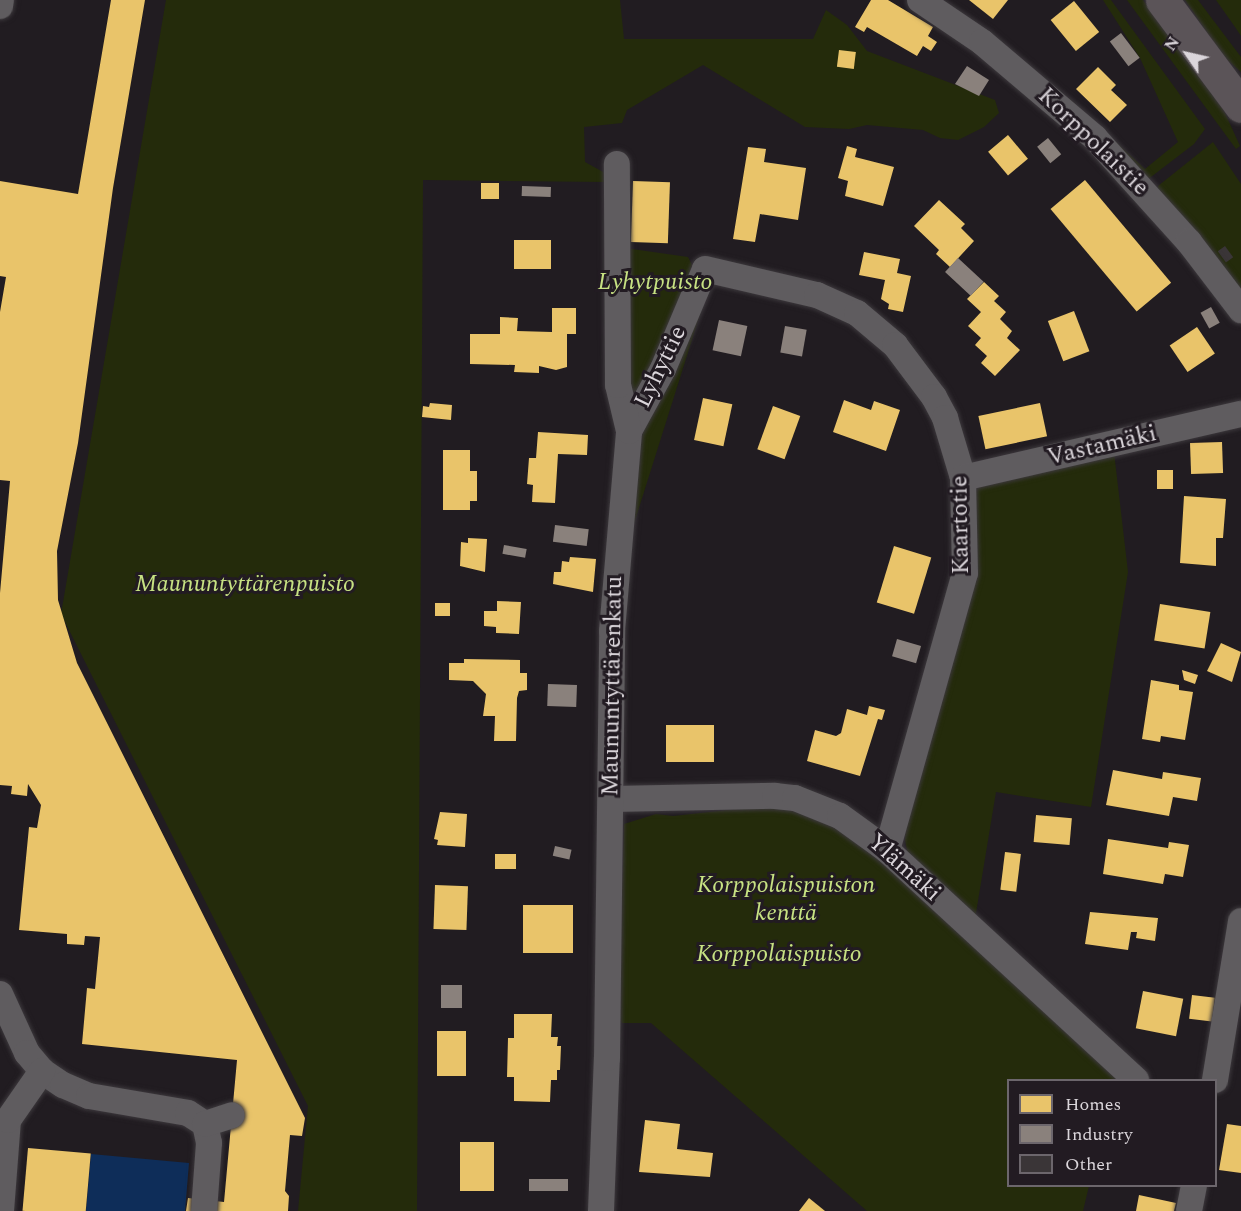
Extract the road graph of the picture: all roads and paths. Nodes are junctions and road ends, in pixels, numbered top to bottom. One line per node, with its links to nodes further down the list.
1 (1, 0): 4 (street)
2 (920, 0): 8 (street, Korppolaistie)
3 (1164, 1): 5 (main road)
4 (0, 6)
5 (1241, 106)
6 (617, 164): 10 (street, Maununtyttärenkatu)
7 (705, 269): 10 (street, Lyhyttie); 11 (street, Kaartotie)
8 (1241, 310)
9 (1241, 414): 11 (street, Vastamäki)
10 (629, 430): 12 (street, Maununtyttärenkatu)
11 (963, 477): 13 (street, Kaartotie)
12 (612, 799): 13 (street, Ylämäki); 25 (street, Maununtyttärenkatu)
13 (887, 850): 18 (street, Ylämäki)
14 (1241, 921): 16 (street)
15 (0, 994): 17 (street)
16 (1232, 1034): 19 (street)
17 (42, 1071): 21 (street); 23 (street)
18 (1135, 1079)
19 (1215, 1079)
20 (232, 1115): 21 (street)
21 (205, 1124): 24 (street)
22 (1194, 1187): 26 (street)
23 (1, 1211)
24 (204, 1211)
25 (601, 1211)
26 (1189, 1211)

